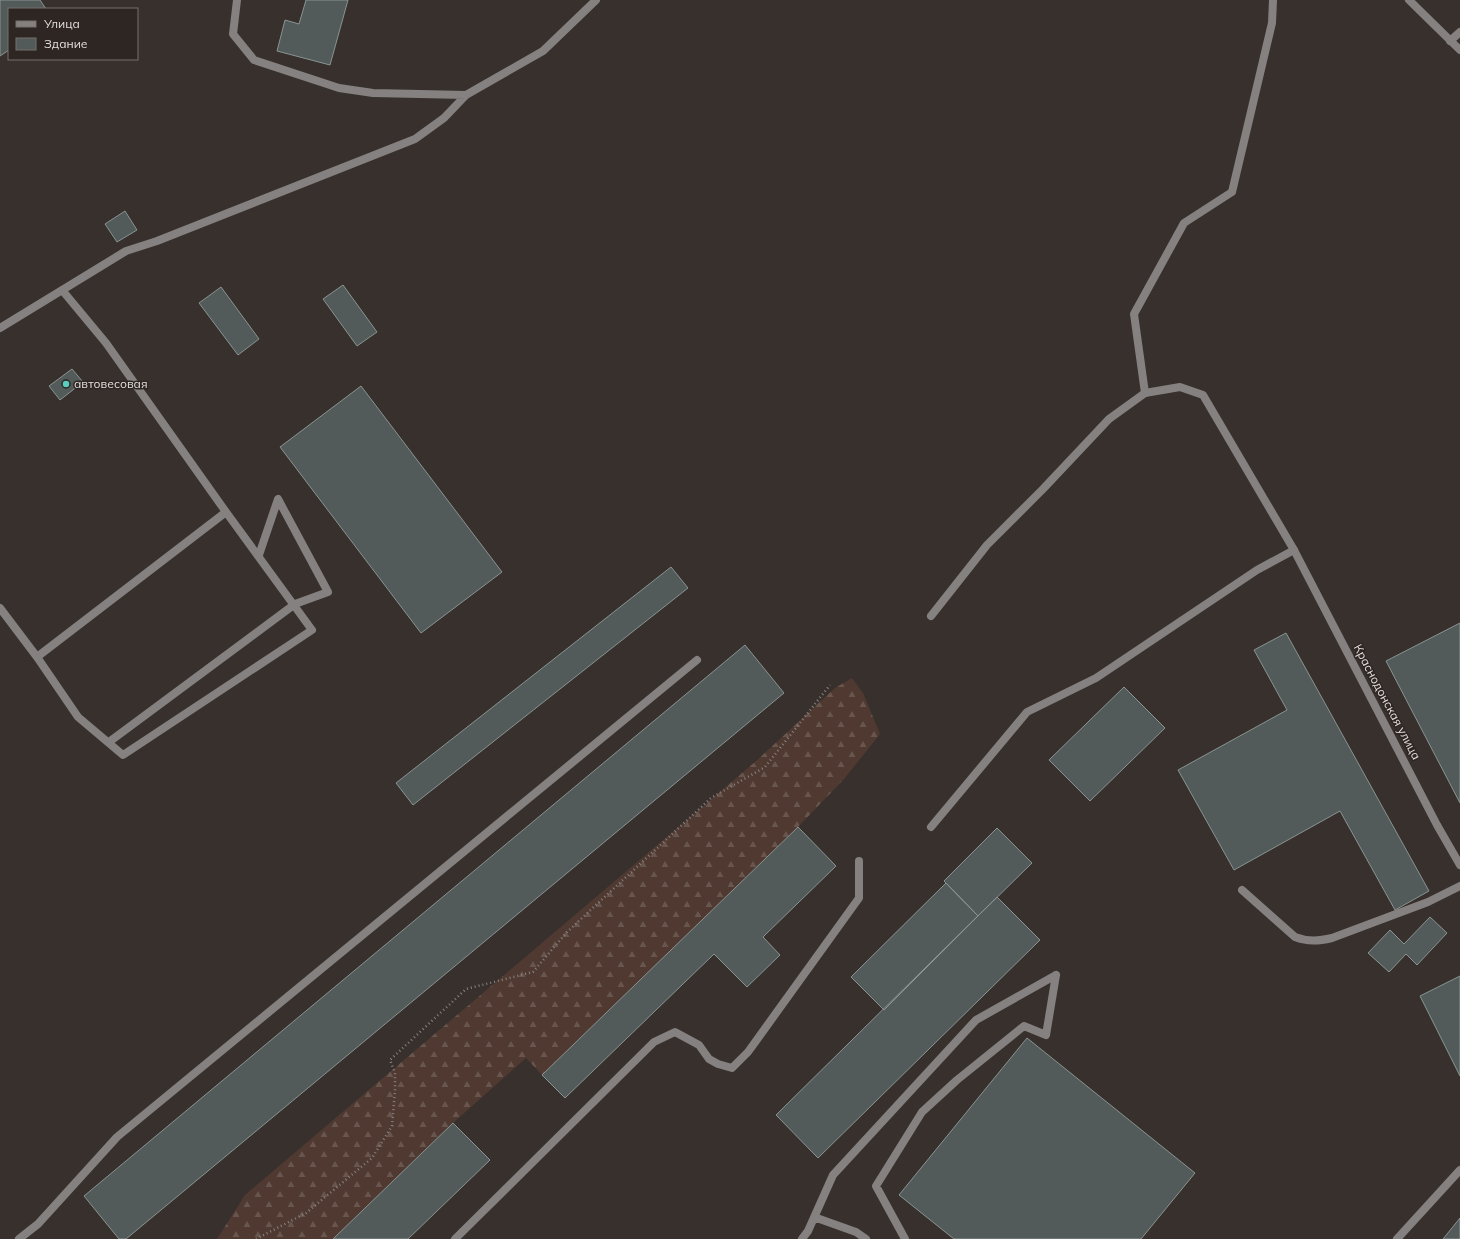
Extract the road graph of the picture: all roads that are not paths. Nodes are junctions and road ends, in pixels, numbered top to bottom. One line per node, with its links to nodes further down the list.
1 (237, 0): 8 (street)
2 (596, 0): 8 (street)
3 (1274, 0): 11 (street)
4 (1409, 0): 6 (street)
5 (1460, 32): 6 (street)
6 (1450, 41): 7 (street)
7 (1460, 50)
8 (466, 95): 9 (street)
9 (62, 290): 10 (street); 12 (street)
10 (0, 328)
11 (1145, 393): 13 (street, Краснодонская улица); 17 (street)
12 (226, 512): 14 (street); 18 (street)
13 (1294, 550): 21 (street); 23 (street, Краснодонская улица)
14 (259, 555): 15 (street); 15 (street)
15 (295, 604): 20 (street); 20 (street)
16 (0, 608): 18 (street)
17 (931, 616)
18 (36, 657): 20 (street)
19 (697, 660): 28 (street)
20 (109, 742)
21 (931, 828)
22 (859, 861): 29 (street)
23 (1460, 865)
24 (1460, 886): 25 (street)
25 (1242, 890)
26 (1460, 1170): 33 (street)
27 (814, 1218): 30 (street); 31 (street); 32 (street)
28 (19, 1239)
29 (455, 1239)
30 (802, 1239)
31 (866, 1239)
32 (905, 1239)
33 (1397, 1239)

